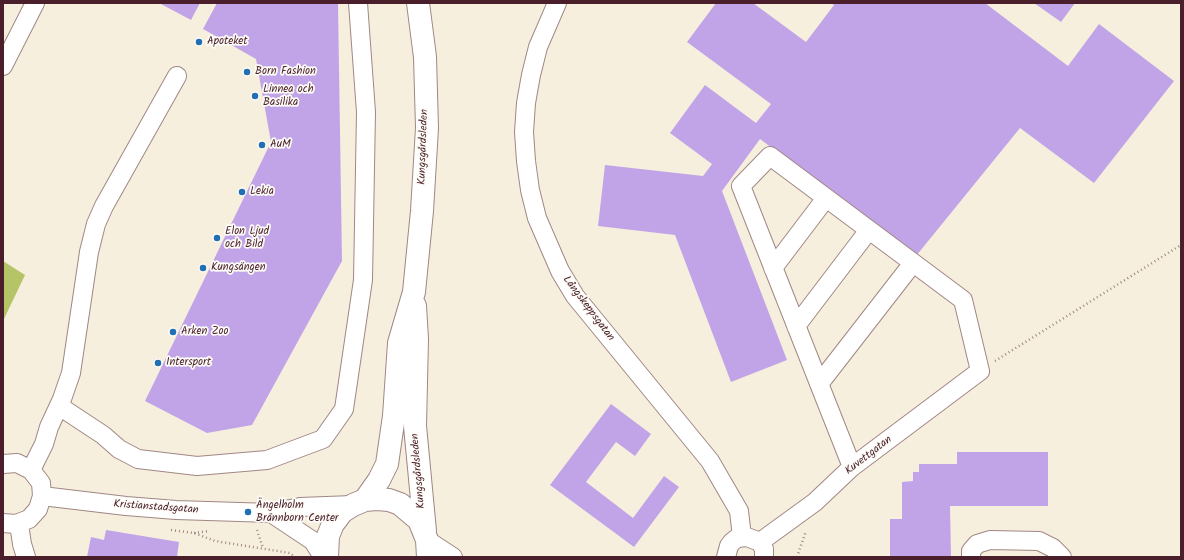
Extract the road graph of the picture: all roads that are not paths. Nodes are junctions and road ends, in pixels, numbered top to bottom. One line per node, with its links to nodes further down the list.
1 (35, 3): 5 (street)
2 (358, 3): 14 (street)
3 (418, 3): 11 (main road, Kungsgårdsleden)
4 (557, 3): 22 (street, Långskeppsgatan)
5 (3, 66)
6 (177, 76): 14 (street)
7 (826, 198): 8 (street); 10 (street); 10 (street)
8 (869, 230): 9 (street); 12 (street)
9 (914, 263): 13 (street); 16 (street, Kuvettgatan)
10 (773, 268): 12 (street)
11 (414, 292): 19 (main road, Kungsgårdsleden); 23 (main road, Kungsgårdsleden)
12 (796, 326): 13 (street)
13 (819, 384): 16 (street)
14 (59, 406): 17 (street)
15 (3, 464): 17 (street)
16 (852, 467): 24 (street, Kuvettgatan)
17 (31, 470): 18 (street)
18 (42, 496): 20 (street, Kristianstadsgatan); 21 (street)
19 (359, 502): 20 (street, Kristianstadsgatan); 23 (main road, Kungsgårdsleden); 27 (main road, Kungsgårdsleden)
20 (270, 513): 26 (street)
21 (11, 523): 25 (street)
22 (742, 537): 24 (street); 29 (street)
23 (427, 543): 28 (street)
24 (762, 549)
25 (26, 557)
26 (323, 557)
27 (327, 557)
28 (452, 557)
29 (726, 557)
30 (971, 557): 31 (street)
31 (1062, 557)

